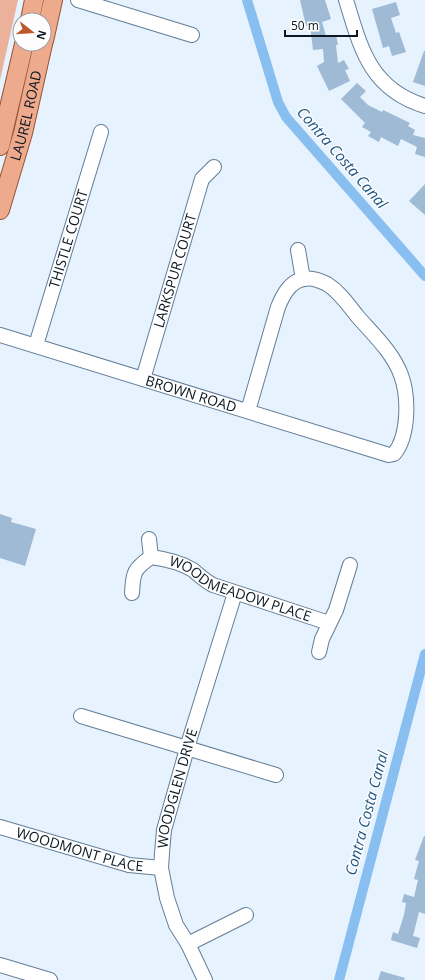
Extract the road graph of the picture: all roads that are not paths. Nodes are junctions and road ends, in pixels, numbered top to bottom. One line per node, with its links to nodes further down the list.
1 (34, 0): 5 (main road)
2 (53, 0): 6 (main road)
3 (78, 0): 7 (street)
4 (346, 0): 10 (street)
5 (32, 12)
6 (50, 12)
7 (192, 35)
8 (22, 52): 12 (main road, LAUREL ROAD)
9 (41, 52): 14 (main road, LAUREL ROAD)
10 (425, 106)
11 (101, 132): 18 (street, THISTLE COURT)
12 (0, 146)
13 (214, 167): 19 (street, LARKSPUR COURT)
14 (0, 210)
15 (298, 250): 16 (street)
16 (303, 278): 20 (street); 20 (street, BROWN ROAD)
17 (0, 335): 18 (street, BROWN ROAD)
18 (36, 345): 19 (street, BROWN ROAD)
19 (143, 379): 20 (street, BROWN ROAD)
20 (248, 411)
21 (149, 539): 22 (street, WOODMEADOW PLACE)
22 (151, 558): 24 (street, WOODMEADOW PLACE); 25 (street, WOODMEADOW PLACE)
23 (350, 565): 26 (street)
24 (132, 593)
25 (234, 593): 26 (street, WOODMEADOW PLACE); 29 (street, WOODGLEN DRIVE)
26 (329, 623): 27 (street)
27 (319, 652)
28 (81, 716): 29 (street)
29 (187, 748): 30 (street); 32 (street, WOODGLEN DRIVE)
30 (276, 775)
31 (0, 827): 32 (street, WOODMONT PLACE)
32 (161, 868): 34 (street, WOODGLEN DRIVE)
33 (246, 915): 34 (street)
34 (188, 944): 37 (street, WOODGLEN DRIVE)
35 (0, 965): 36 (street)
36 (50, 980)
37 (205, 980)

